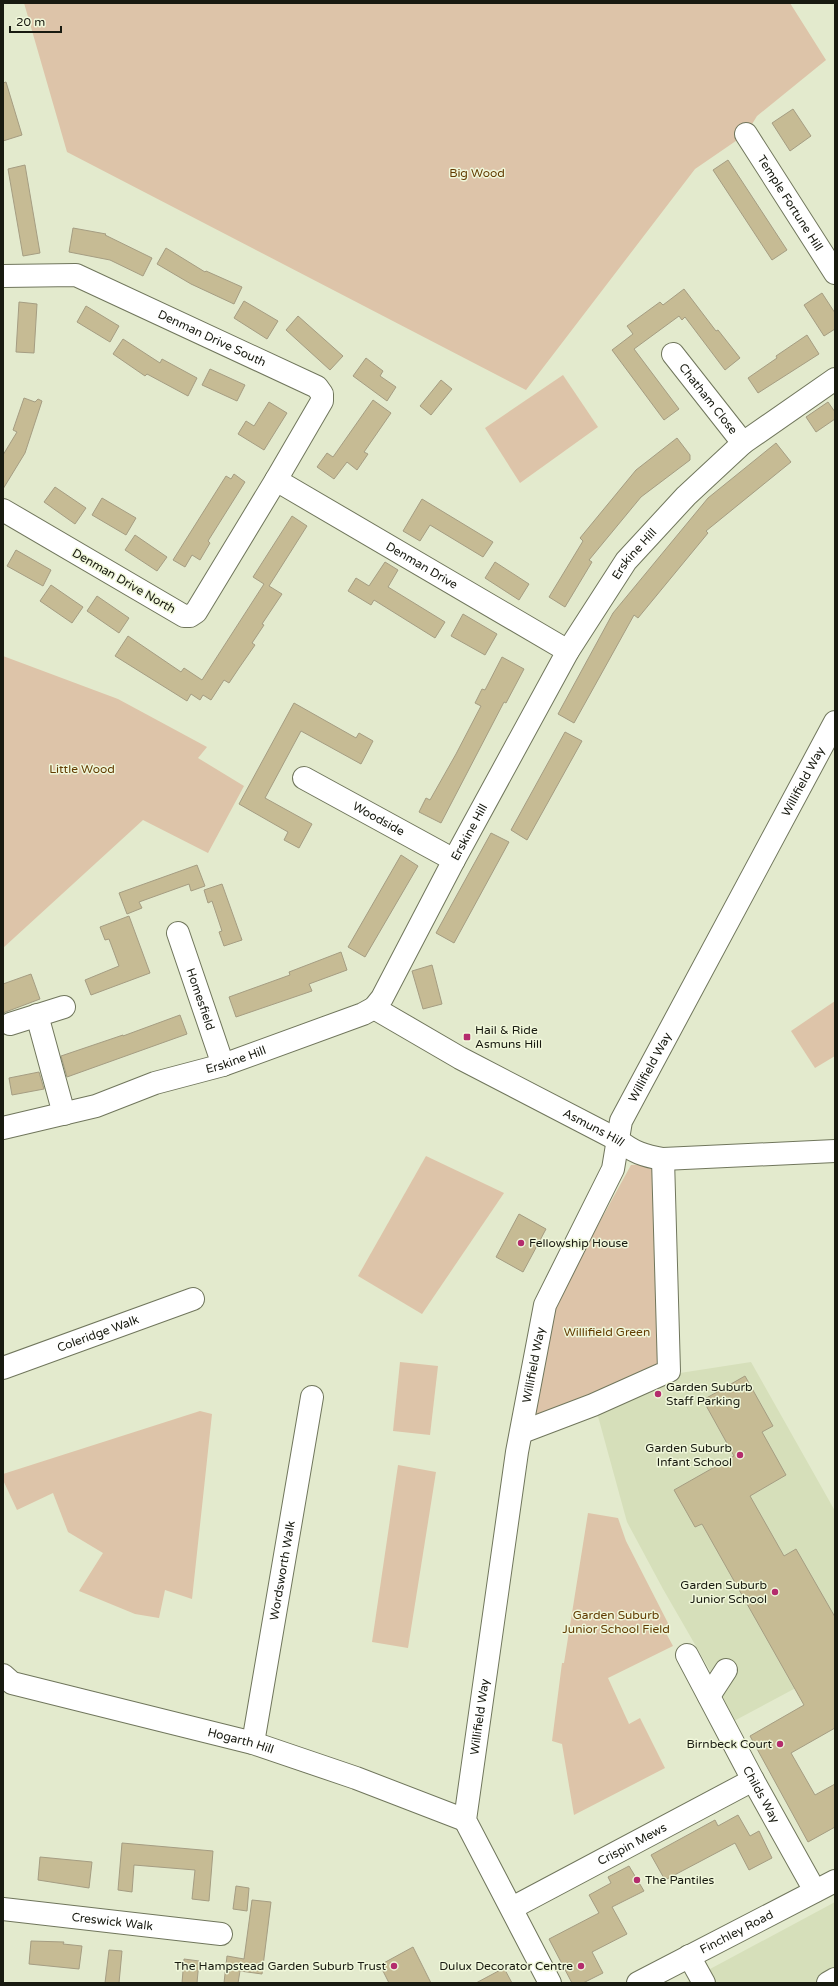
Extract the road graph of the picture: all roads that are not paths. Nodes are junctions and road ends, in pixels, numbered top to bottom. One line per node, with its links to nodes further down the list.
1 (746, 134): 2 (street, Temple Fortune Hill)
2 (835, 273)
3 (3, 276): 7 (street, Denman Drive South)
4 (673, 354): 6 (street, Chatham Close)
5 (835, 379): 6 (street, Erskine Hill)
6 (743, 443): 9 (street, Erskine Hill)
7 (276, 480): 8 (street, Denman Drive North); 9 (street, Denman Drive)
8 (3, 510)
9 (568, 651): 12 (street, Erskine Hill)
10 (835, 722): 21 (street, Willifield Way)
11 (304, 778): 12 (street, Woodside)
12 (454, 860): 15 (street, Erskine Hill)
13 (178, 933): 18 (street, Homesfield)
14 (64, 1007): 16 (street)
15 (374, 1008): 18 (street, Erskine Hill); 21 (street, Asmuns Hill)
16 (37, 1015): 17 (street); 19 (street)
17 (10, 1024)
18 (223, 1065): 19 (street, Erskine Hill)
19 (64, 1114): 20 (street, Erskine Hill)
20 (3, 1128)
21 (618, 1140): 23 (street, Asmuns Hill); 27 (street, Willifield Way)
22 (835, 1151): 23 (street, Asmuns Hill)
23 (663, 1159): 27 (street)
24 (193, 1298): 25 (street, Coleridge Walk)
25 (3, 1368)
26 (312, 1397): 32 (street, Wordsworth Walk)
27 (522, 1432): 34 (street, Willifield Way)
28 (687, 1655): 31 (street, Childs Way)
29 (726, 1670): 31 (street)
30 (6, 1681): 32 (street, Hogarth Hill)
31 (709, 1696): 33 (street, Childs Way)
32 (253, 1743): 34 (street, Hogarth Hill)
33 (753, 1780): 36 (street, Childs Way); 37 (street, Crispin Mews)
34 (464, 1820): 37 (street)
35 (835, 1881): 36 (street, Finchley Road)
36 (815, 1891): 40 (street, Finchley Road)
37 (512, 1908): 42 (street)
38 (3, 1909): 39 (street, Creswick Walk)
39 (221, 1934)
40 (689, 1956): 43 (street, Finchley Road); 44 (street)
41 (835, 1979): 45 (street)
42 (550, 1983)
43 (638, 1983)
44 (704, 1983)
45 (828, 1983)

